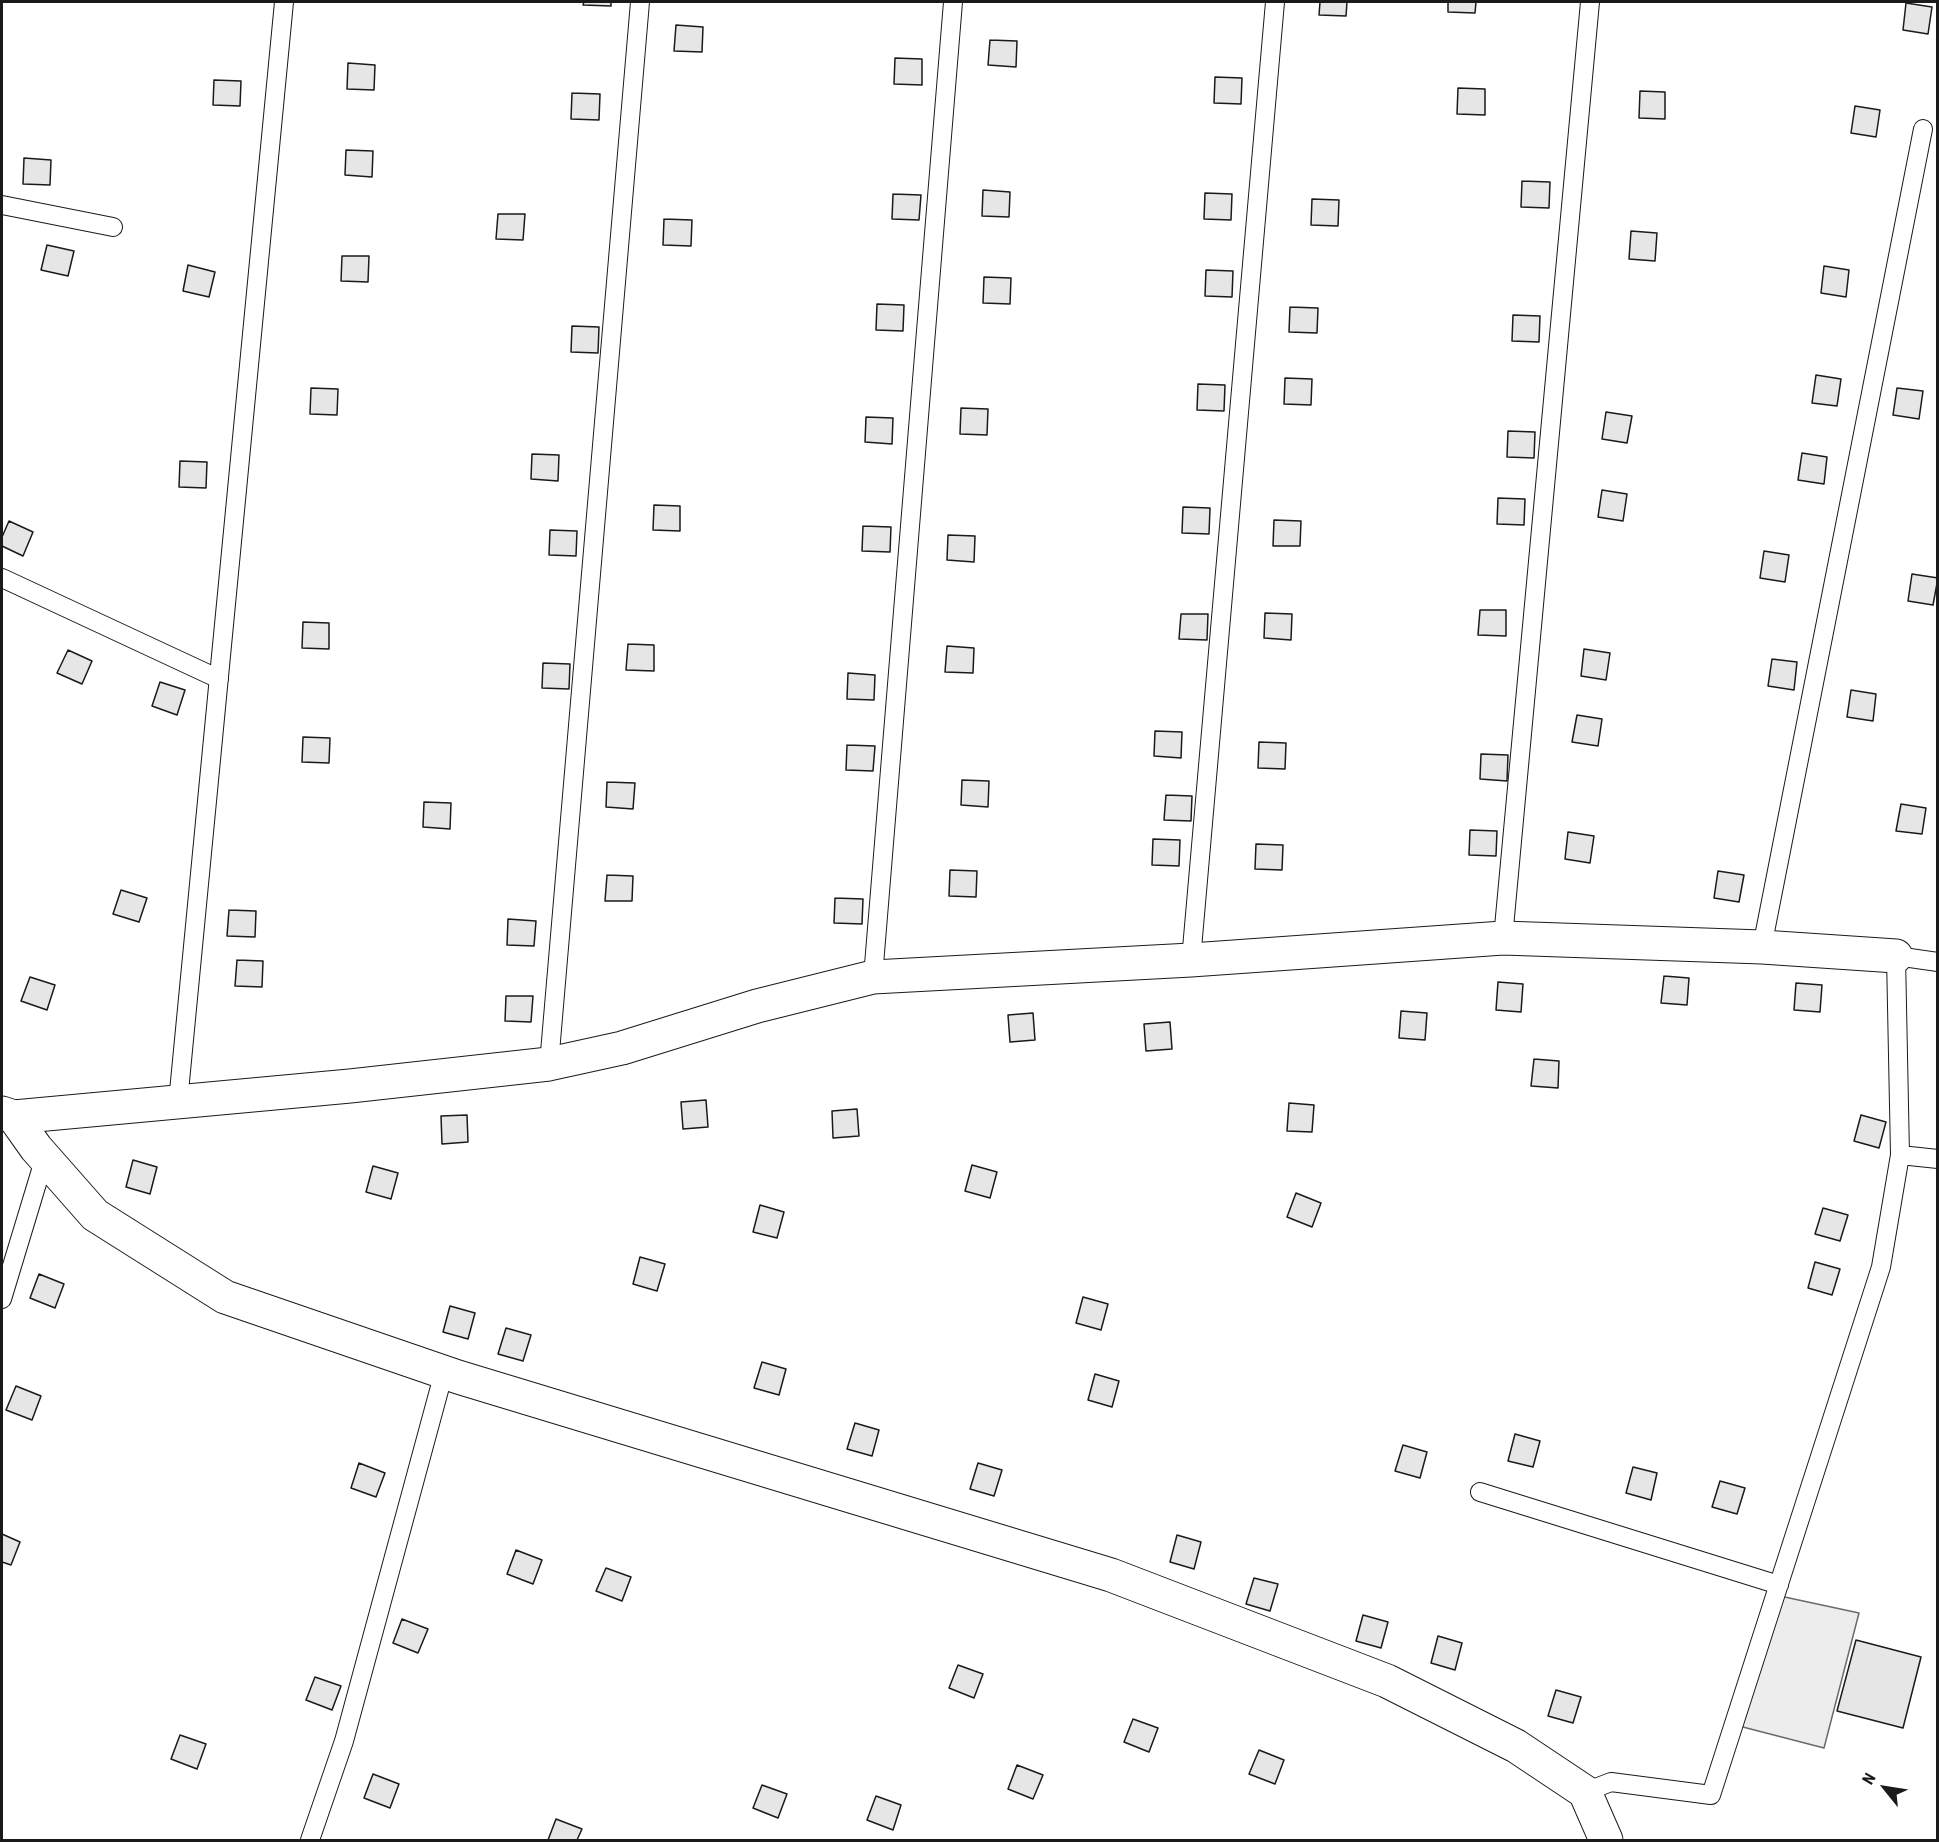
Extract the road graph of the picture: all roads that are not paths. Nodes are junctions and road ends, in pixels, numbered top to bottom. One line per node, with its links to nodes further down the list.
1 (284, 2): 10 (lane)
2 (640, 2): 17 (lane)
3 (953, 2): 16 (lane)
4 (1275, 2): 14 (lane)
5 (1590, 2): 11 (lane)
6 (1923, 129): 12 (lane)
7 (2, 205): 8 (lane)
8 (113, 227)
9 (2, 578): 10 (lane)
10 (219, 679): 18 (lane)
11 (1503, 938): 12 (street); 14 (street)
12 (1762, 947): 13 (street)
13 (1896, 956): 15 (lane); 20 (lane)
14 (1191, 960): 16 (street)
15 (1938, 962)
16 (873, 977): 17 (street)
17 (549, 1064): 18 (street)
18 (178, 1102): 19 (street)
19 (8, 1115): 21 (street)
20 (1900, 1155): 22 (lane); 26 (lane)
21 (45, 1157): 23 (lane); 24 (street)
22 (1938, 1159)
23 (2, 1299)
24 (444, 1372): 27 (street); 28 (lane)
25 (1480, 1492): 26 (lane)
26 (1779, 1585): 27 (lane)
27 (1585, 1792): 29 (street)
28 (310, 1840)
29 (1607, 1840)

